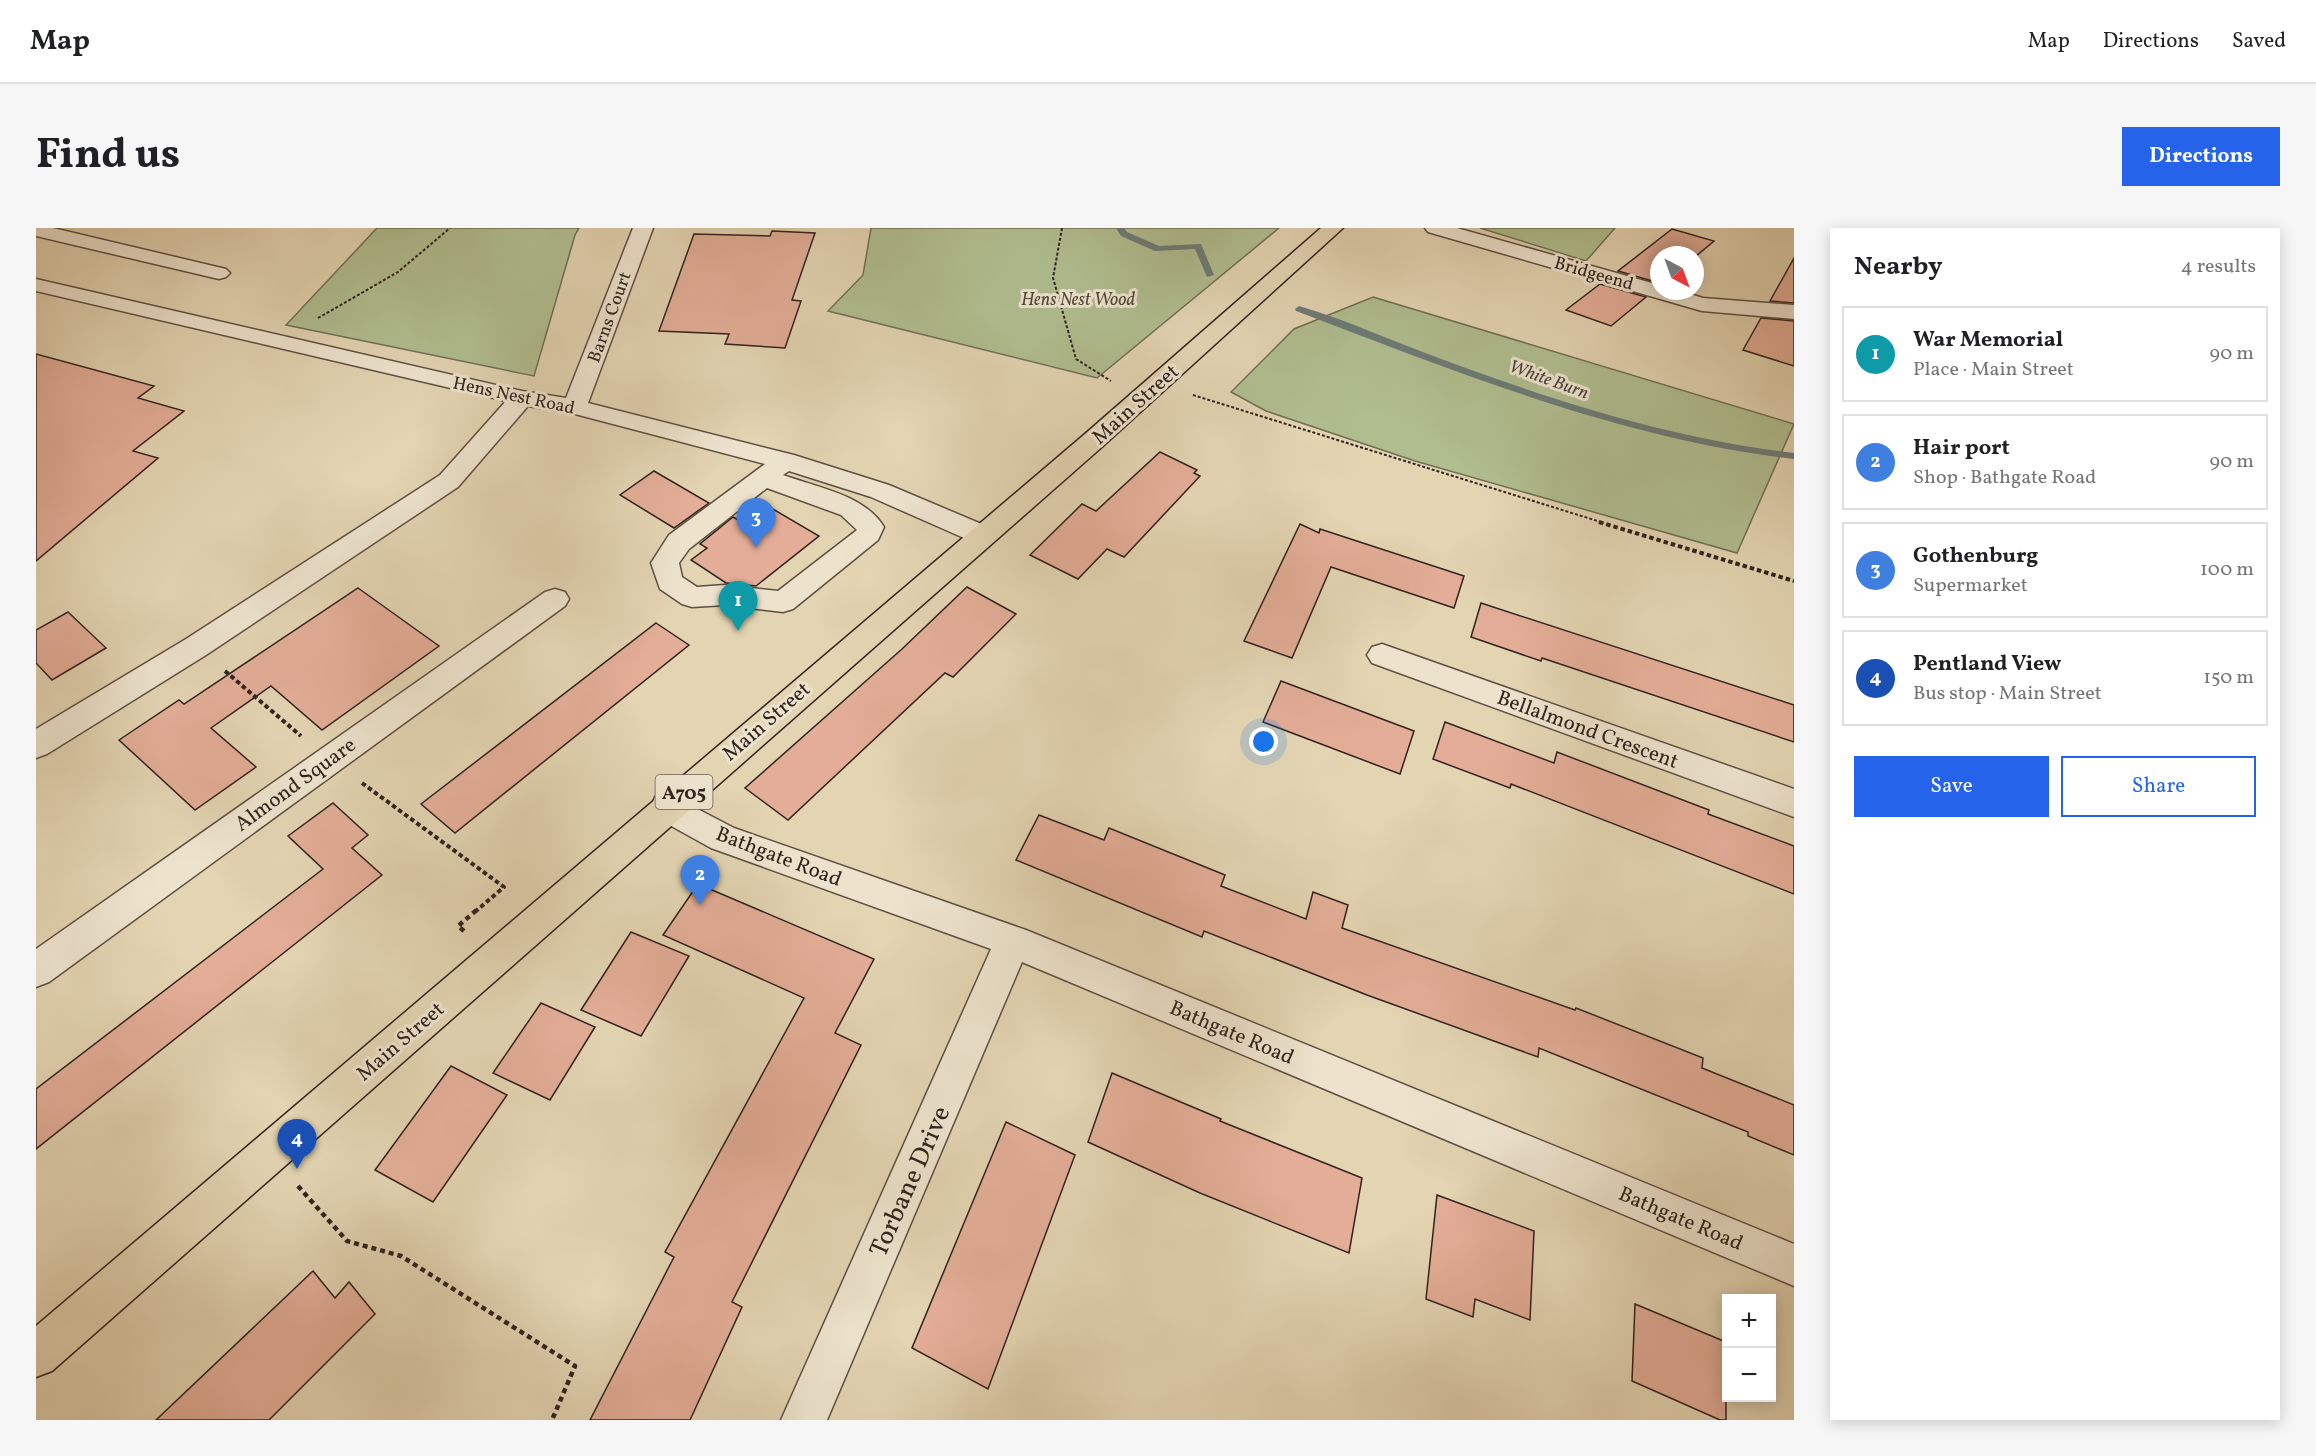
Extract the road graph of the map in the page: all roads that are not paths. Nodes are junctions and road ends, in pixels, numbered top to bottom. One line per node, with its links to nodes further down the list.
1 (643, 228): 9 (street, Barns Court)
2 (1333, 228): 12 (main road, Main Street / A705)
3 (1435, 228): 7 (street, Bridgeend)
4 (36, 230): 5 (street)
5 (219, 273)
6 (36, 285): 8 (street, Hens Nest Road)
7 (1794, 312)
8 (522, 398): 9 (street, Hens Nest Road); 15 (street)
9 (575, 407): 10 (street, Hens Nest Road)
10 (785, 461): 11 (street); 12 (street, Hens Nest Road)
11 (764, 477): 11 (street)
12 (982, 535): 17 (main road, Main Street / A705)
13 (555, 599): 19 (street, Almond Square)
14 (1382, 656): 16 (street, Bellalmond Crescent)
15 (36, 745)
16 (1794, 803)
17 (667, 807): 18 (street, Bathgate Road); 21 (main road, Main Street / A705)
18 (1013, 941): 20 (street, Bathgate Road); 22 (street, Torbane Drive)
19 (36, 970)
20 (1794, 1265)
21 (36, 1355)
22 (804, 1420)

